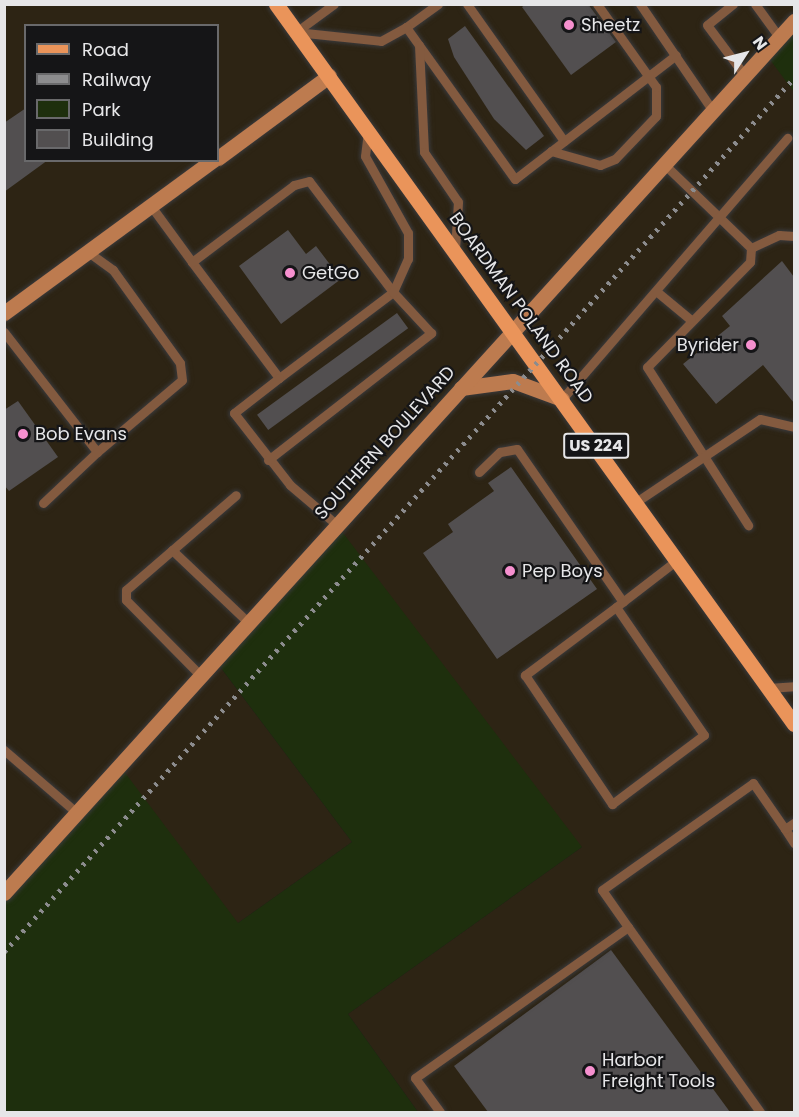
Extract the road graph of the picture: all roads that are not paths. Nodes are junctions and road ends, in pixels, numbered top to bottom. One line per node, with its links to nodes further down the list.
1 (276, 4): 11 (main road, BOARDMAN POLAND ROAD / US 224)
2 (334, 4): 11 (lane)
3 (438, 4): 10 (lane)
4 (467, 4): 21 (lane)
5 (597, 4): 15 (lane)
6 (640, 4): 14 (lane)
7 (733, 4): 17 (lane)
8 (755, 4): 12 (lane)
9 (795, 21): 12 (street, SOUTHERN BOULEVARD)
10 (406, 27): 11 (lane); 13 (lane)
11 (296, 32): 16 (main road, BOARDMAN POLAND ROAD / US 224)
12 (779, 37): 17 (street, SOUTHERN BOULEVARD)
13 (419, 45): 22 (lane); 30 (lane)
14 (676, 55): 15 (lane); 18 (lane)
15 (650, 75): 21 (lane); 22 (lane)
16 (329, 76): 19 (main road, BOARDMAN POLAND ROAD / US 224); 23 (street)
17 (745, 76): 18 (street, SOUTHERN BOULEVARD)
18 (713, 111): 25 (street, SOUTHERN BOULEVARD)
19 (368, 130): 30 (main road, BOARDMAN POLAND ROAD / US 224); 34 (lane)
20 (787, 138): 27 (lane)
21 (564, 141): 22 (lane)
22 (551, 151)
23 (219, 157)
24 (210, 162): 26 (street)
25 (665, 165): 27 (lane); 38 (street, SOUTHERN BOULEVARD)
26 (152, 206): 31 (street); 32 (lane)
27 (719, 217): 29 (lane); 33 (lane)
28 (795, 236): 29 (lane)
29 (751, 248): 36 (lane)
30 (455, 250): 38 (main road, BOARDMAN POLAND ROAD / US 224)
31 (88, 252): 35 (street); 43 (lane)
32 (192, 262): 34 (lane); 39 (lane)
33 (656, 291): 36 (lane); 41 (lane)
34 (393, 292): 39 (lane); 45 (lane)
35 (4, 313)
36 (691, 320): 44 (lane)
37 (4, 332): 43 (lane)
38 (514, 332): 40 (street, SOUTHERN BOULEVARD); 41 (main road, BOARDMAN POLAND ROAD / US 224)
39 (279, 378): 45 (lane)
40 (461, 388): 41 (street); 50 (street, SOUTHERN BOULEVARD)
41 (562, 399): 48 (main road, BOARDMAN POLAND ROAD / US 224)
42 (795, 428): 44 (lane)
43 (98, 452): 49 (lane)
44 (703, 457): 48 (lane); 51 (lane)
45 (268, 460): 50 (lane)
46 (479, 472): 54 (lane)
47 (236, 495): 52 (lane)
48 (636, 502): 53 (main road, BOARDMAN POLAND ROAD / US 224)
49 (43, 503)
50 (337, 525): 55 (street, SOUTHERN BOULEVARD)
51 (748, 525)
52 (172, 550): 55 (lane); 56 (lane)
53 (677, 560): 54 (lane); 58 (main road, BOARDMAN POLAND ROAD / US 224)
54 (619, 605): 54 (lane)
55 (249, 623): 56 (street, SOUTHERN BOULEVARD)
56 (201, 676): 61 (street, SOUTHERN BOULEVARD)
57 (795, 686): 58 (lane)
58 (768, 688): 59 (main road, BOARDMAN POLAND ROAD / US 224)
59 (795, 724)
60 (4, 750): 61 (lane)
61 (77, 813): 65 (street, SOUTHERN BOULEVARD)
62 (795, 823): 63 (lane)
63 (785, 830): 64 (lane); 66 (lane)
64 (795, 843)
65 (5, 892)
66 (628, 927): 67 (lane); 68 (lane)
67 (440, 1113)
68 (760, 1113)

